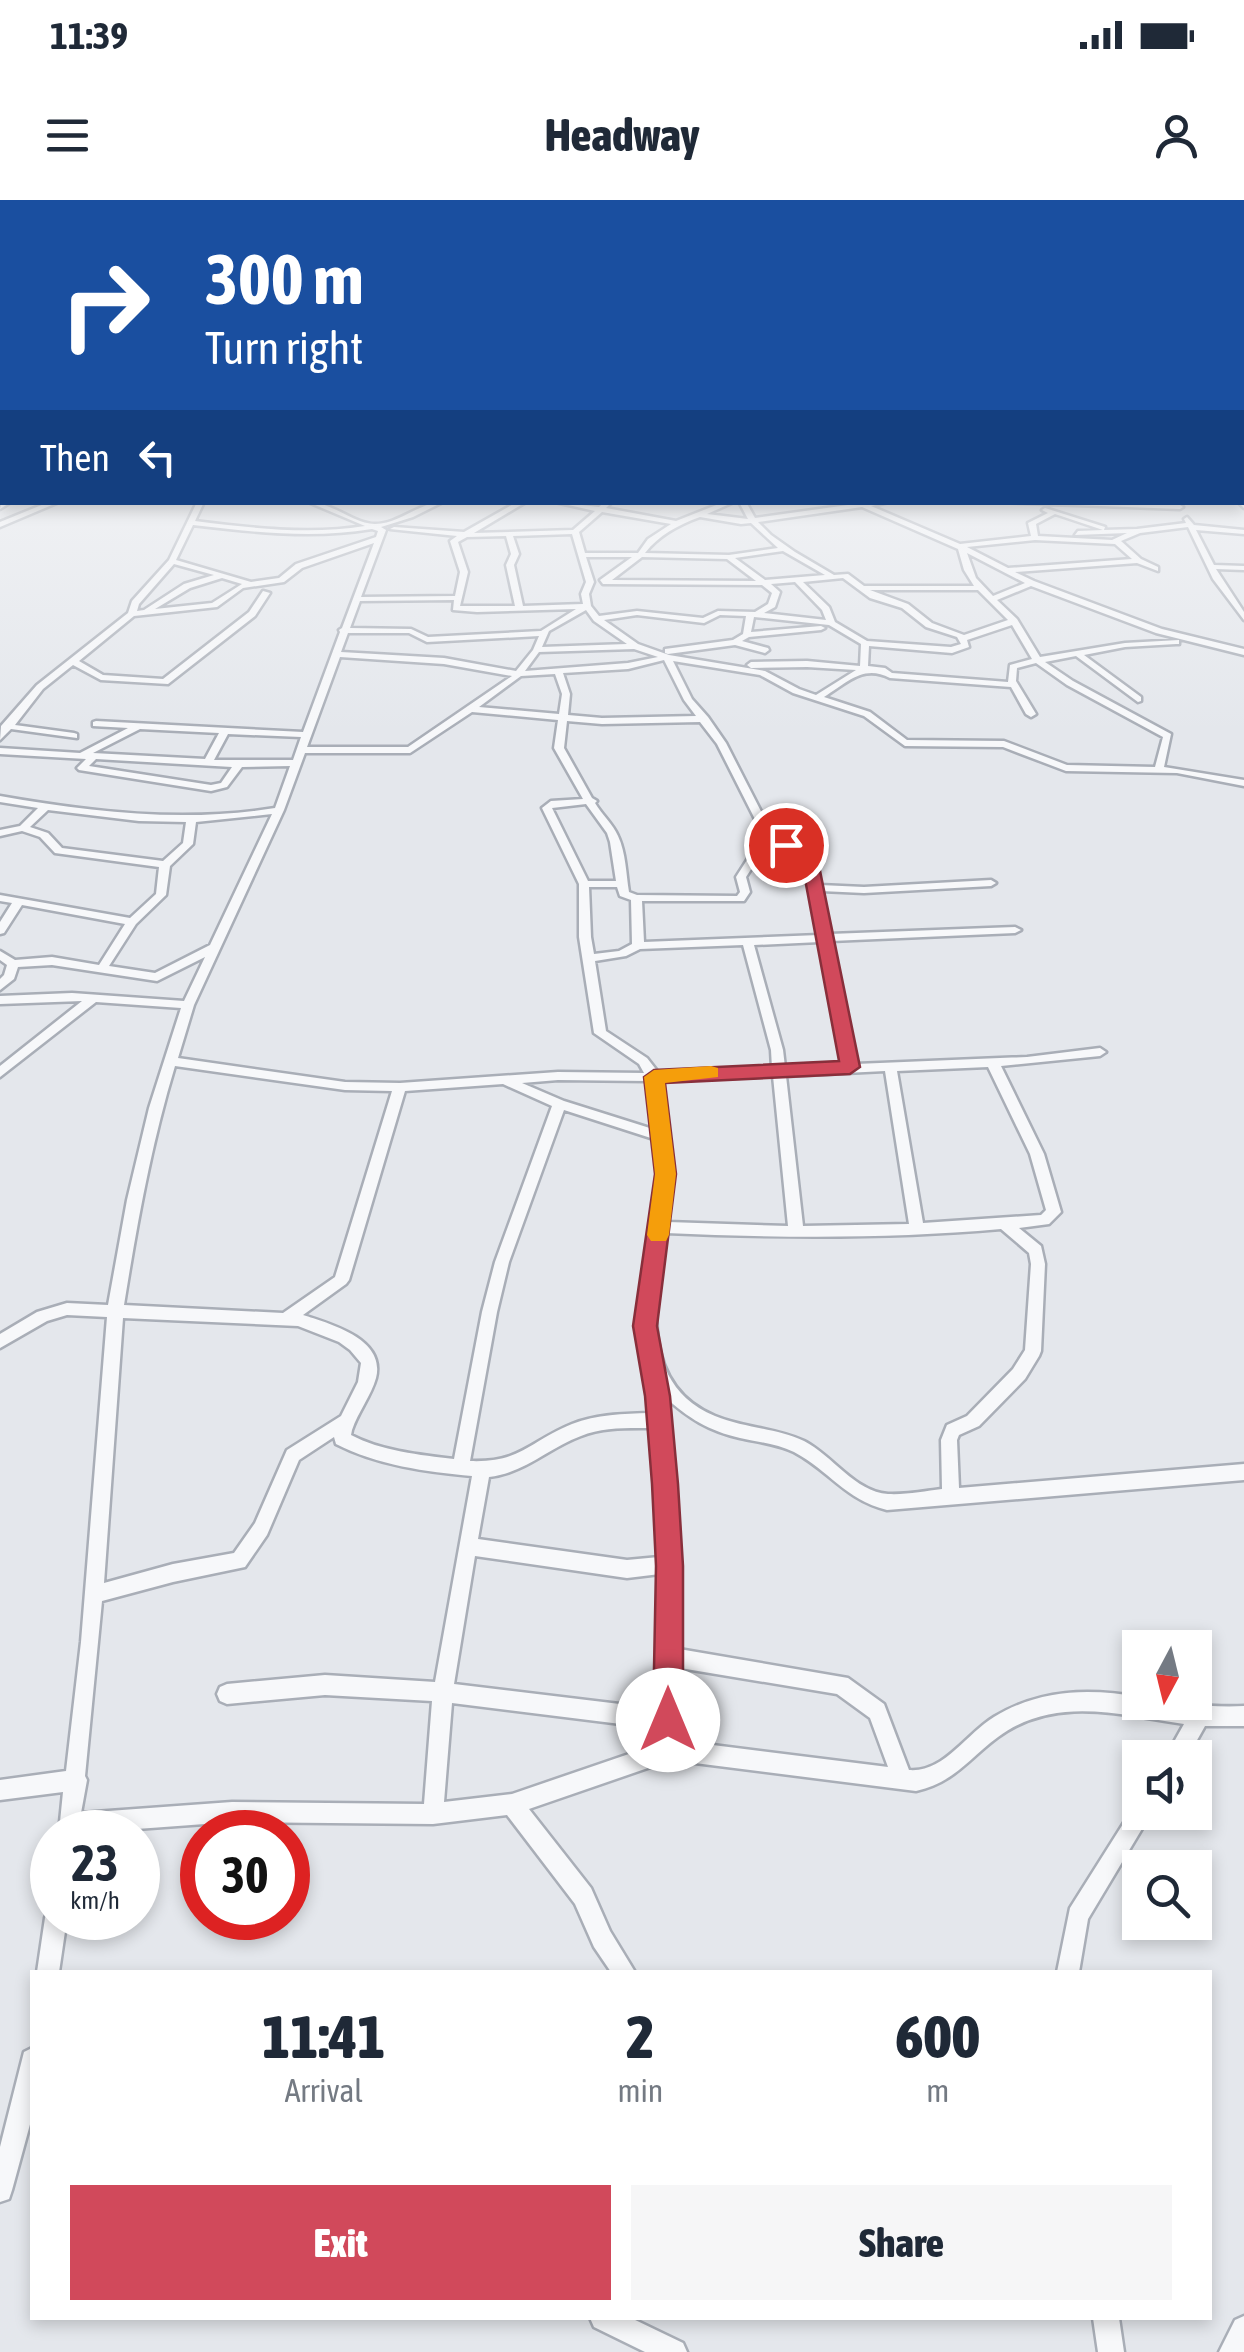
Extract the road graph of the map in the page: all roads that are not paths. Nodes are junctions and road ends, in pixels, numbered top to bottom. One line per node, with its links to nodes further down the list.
1 (186, 530): 30 (street)
2 (286, 530): 18 (street)
3 (374, 530): 18 (street)
4 (385, 530): 18 (street)
5 (401, 530): 18 (street)
6 (441, 530): 20 (street)
7 (477, 530): 20 (street)
8 (667, 530): 28 (street)
9 (760, 530): 26 (street)
10 (921, 530): 25 (street)
11 (1033, 530): 22 (street)
12 (1075, 530): 19 (street)
13 (1102, 530): 19 (street)
14 (1107, 530): 24 (street)
15 (1133, 530): 24 (street)
16 (1193, 530): 32 (street)
17 (575, 532): 21 (street); 27 (street)
18 (380, 533): 38 (street); 49 (street)
19 (1073, 533): 23 (street)
20 (471, 534): 21 (street); 48 (street)
21 (509, 534): 53 (street)
22 (1035, 538): 23 (street); 25 (street)
23 (1046, 538): 24 (street)
24 (1117, 541): 31 (street)
25 (960, 547): 34 (street); 46 (street)
26 (784, 550): 29 (street); 37 (street)
27 (580, 555): 28 (street); 40 (street)
28 (640, 556): 29 (street); 41 (street)
29 (729, 557): 42 (street)
30 (172, 561): 36 (street); 56 (street)
31 (1138, 561): 34 (street); 35 (street)
32 (1211, 567): 33 (street); 58 (street)
33 (1244, 568)
34 (1005, 570): 43 (street)
35 (1155, 570)
36 (220, 576): 44 (street); 55 (street)
37 (831, 576): 39 (street); 45 (street)
38 (281, 580): 44 (street); 47 (street)
39 (798, 580): 42 (street); 61 (street)
40 (590, 582): 41 (street); 52 (street)
41 (603, 582): 42 (street)
42 (768, 583): 57 (street)
43 (1032, 583): 50 (street); 68 (street)
44 (250, 584): 51 (street)
45 (864, 588): 46 (street); 65 (street)
46 (976, 588): 50 (street)
47 (266, 594): 51 (street); 78 (street)
48 (456, 598): 49 (street); 54 (street)
49 (356, 599): 62 (street)
50 (991, 600): 60 (street)
51 (214, 605): 55 (street)
52 (587, 606): 53 (street); 59 (street); 63 (street)
53 (520, 609): 54 (street)
54 (476, 610): 66 (street)
55 (144, 612): 56 (street)
56 (132, 614): 78 (street)
57 (754, 614): 59 (street); 61 (street); 64 (street)
58 (1244, 618)
59 (598, 619): 70 (street)
60 (1014, 621): 65 (street); 77 (street)
61 (833, 624): 64 (street); 69 (street)
62 (342, 630): 66 (street); 74 (street)
63 (543, 633): 66 (street); 71 (street)
64 (752, 635): 67 (street); 72 (street)
65 (965, 638): 69 (street)
66 (485, 639)
67 (735, 642): 72 (street); 76 (street)
68 (1200, 642): 73 (street); 75 (street)
69 (864, 644): 81 (street)
70 (635, 646): 71 (street); 76 (street)
71 (537, 650): 83 (street)
72 (765, 650): 79 (street)
73 (1244, 652)
74 (335, 654): 83 (street); 97 (street)
75 (1078, 654): 77 (street); 87 (street)
76 (663, 655): 80 (street); 82 (street); 91 (street)
77 (1035, 658): 85 (street); 106 (street)
78 (75, 662): 93 (street)
79 (770, 664): 80 (street); 81 (street); 84 (street)
80 (732, 666): 84 (street)
81 (864, 668): 85 (street); 86 (street)
82 (558, 671): 83 (street); 90 (street)
83 (518, 674): 88 (street)
84 (770, 676): 86 (street)
85 (1014, 685): 89 (street)
86 (817, 698): 106 (street)
87 (1138, 700)
88 (472, 709): 90 (street); 103 (street)
89 (1031, 714)
90 (564, 718): 91 (street); 109 (street)
91 (704, 719): 115 (street)
92 (96, 724): 94 (street)
93 (6, 726): 98 (street); 99 (street)
94 (136, 728): 95 (street); 102 (street)
95 (224, 730): 96 (street); 100 (street)
96 (252, 731): 97 (street); 100 (street)
97 (308, 735): 103 (street)
98 (74, 736)
99 (0, 737)
100 (219, 742): 104 (street)
101 (0, 751): 102 (street)
102 (89, 755): 104 (street); 105 (street)
103 (299, 756): 105 (street); 111 (street)
104 (208, 763): 105 (street)
105 (239, 764)
106 (1159, 770): 107 (street)
107 (1244, 783)
108 (0, 800): 110 (street)
109 (592, 801): 118 (street); 119 (street)
110 (45, 806): 112 (street); 113 (street)
111 (278, 810): 112 (street); 129 (street)
112 (191, 826): 116 (street)
113 (22, 828): 114 (street); 116 (street)
114 (0, 834)
115 (768, 835): 120 (street); 121 (street)
116 (165, 865): 124 (street)
117 (992, 883): 120 (street)
118 (584, 884): 119 (street); 132 (street)
119 (622, 884): 121 (street)
120 (816, 888): 127 (street)
121 (636, 898): 130 (street)
122 (0, 902): 123 (street)
123 (18, 902): 124 (street); 125 (street)
124 (132, 922): 134 (street)
125 (2, 923)
126 (1015, 930): 127 (street)
127 (823, 939): 128 (street); 143 (street)
128 (748, 942): 130 (street); 144 (street)
129 (216, 946): 134 (street); 138 (street)
130 (638, 946): 132 (street)
131 (0, 955): 133 (street)
132 (590, 958): 146 (street)
133 (14, 964): 134 (street); 135 (street)
134 (103, 966)
135 (0, 986)
136 (94, 998): 137 (street); 138 (street); 145 (street)
137 (0, 1000)
138 (188, 1005): 140 (street)
139 (1100, 1052): 141 (street)
140 (171, 1061): 148 (street); 155 (street)
141 (992, 1062): 142 (street); 151 (street)
142 (890, 1065): 143 (street); 153 (street)
143 (850, 1067): 144 (street)
144 (778, 1070): 146 (street); 154 (street)
145 (0, 1073)
146 (654, 1077): 147 (street); 150 (street)
147 (502, 1080): 148 (street); 149 (street)
148 (400, 1087): 156 (street)
149 (558, 1104): 150 (street); 161 (street)
150 (663, 1137): 152 (street)
151 (1004, 1224): 153 (street); 163 (street)
152 (660, 1227): 154 (street); 158 (street)
153 (918, 1229): 154 (street)
154 (796, 1232)
155 (116, 1309): 156 (street); 157 (street); 166 (street)
156 (288, 1318): 160 (street)
157 (0, 1342)
158 (654, 1372): 159 (street); 163 (street)
159 (661, 1420): 161 (street); 165 (street)
160 (344, 1422): 161 (street); 166 (street)
161 (471, 1468): 164 (street)
162 (1244, 1472): 163 (street)
163 (951, 1496)
164 (467, 1546): 165 (street); 168 (street)
165 (670, 1566): 167 (street)
166 (93, 1595): 176 (street)
167 (668, 1657): 173 (street); 175 (street)
168 (443, 1690): 169 (street); 173 (street); 180 (street)
169 (227, 1694)
170 (1122, 1703): 175 (street)
171 (1244, 1716): 172 (street)
172 (1212, 1718)
173 (668, 1720): 174 (street)
174 (671, 1750): 175 (street); 178 (street)
175 (902, 1779)
176 (77, 1780): 177 (street); 179 (street)
177 (0, 1790)
178 (512, 1804): 180 (street); 185 (street)
179 (73, 1810)
180 (433, 1814): 181 (street)
181 (160, 1819)
182 (1131, 1830): 186 (street)
183 (53, 1940): 184 (street)
184 (48, 1970)
185 (623, 1970)
186 (1068, 1970)
187 (29, 2105): 188 (street)
188 (0, 2190)
189 (607, 2320): 192 (street)
190 (1106, 2320): 193 (street)
191 (1244, 2329): 194 (street)
192 (674, 2352)
193 (1112, 2352)
194 (1232, 2352)

